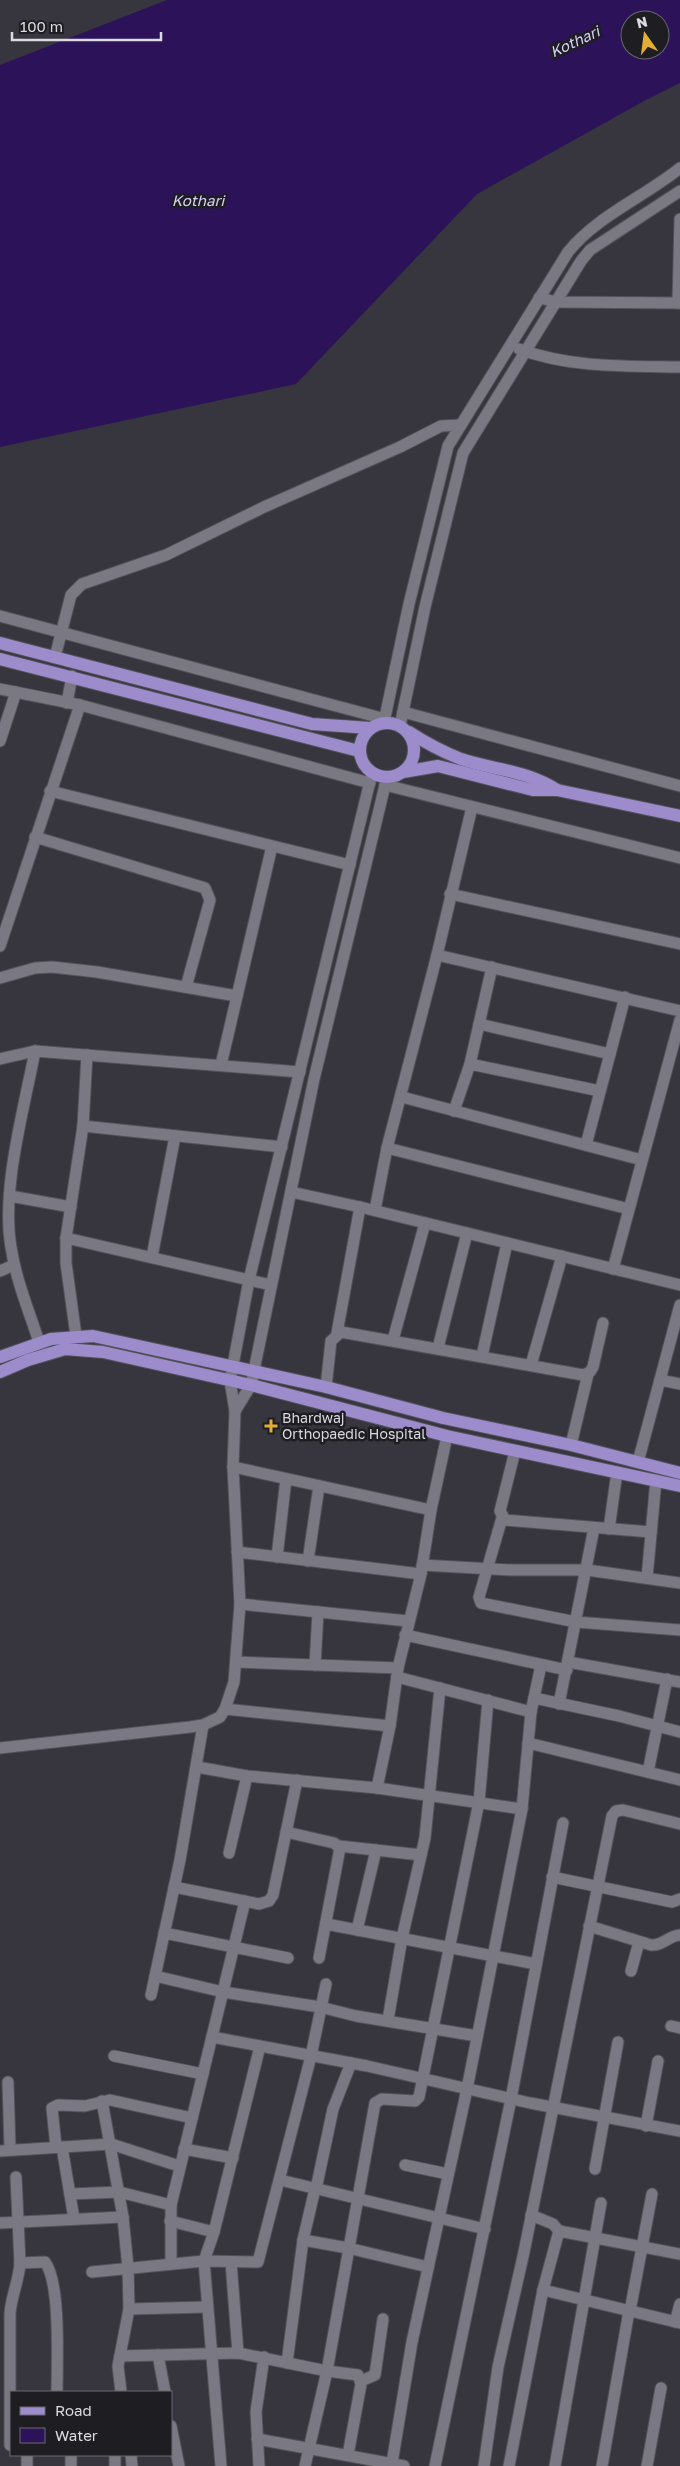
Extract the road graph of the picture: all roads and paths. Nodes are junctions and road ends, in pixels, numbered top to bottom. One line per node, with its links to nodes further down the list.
1 (680, 168): 4 (street)
2 (680, 191): 5 (street)
3 (680, 219): 6 (street)
4 (539, 298): 5 (street); 7 (street)
5 (557, 302): 6 (street); 8 (street)
6 (679, 303)
7 (510, 346): 8 (street); 10 (street)
8 (525, 352): 9 (street); 22 (street)
9 (680, 367)
10 (461, 425): 12 (street); 24 (street)
11 (0, 616): 12 (street)
12 (60, 632): 14 (street); 24 (street)
13 (0, 643): 14 (main road)
14 (55, 657): 21 (main road)
15 (0, 659): 16 (main road)
16 (72, 676): 19 (street); 23 (main road)
17 (0, 689): 18 (street)
18 (16, 692): 19 (street); 27 (street)
19 (67, 702): 20 (street)
20 (80, 705): 30 (street); 34 (street)
21 (242, 705): 23 (main road); 25 (main road)
22 (403, 712): 26 (street); 32 (street)
23 (237, 719): 28 (main road)
24 (385, 721): 25 (main road); 26 (main road)
25 (370, 728): 28 (main road)
26 (404, 728): 29 (main road); 33 (main road)
27 (0, 740)
28 (359, 751): 30 (main road)
29 (403, 772): 31 (main road); 33 (main road)
30 (371, 778): 31 (main road); 40 (street)
31 (386, 781): 35 (street); 69 (street)
32 (680, 786)
33 (557, 790): 36 (main road)
34 (50, 791): 37 (street); 38 (street)
35 (472, 807): 39 (street); 41 (street)
36 (680, 816)
37 (35, 837): 43 (street); 47 (street)
38 (272, 846): 40 (street); 48 (street)
39 (680, 858)
40 (350, 865): 59 (street)
41 (450, 894): 42 (street); 44 (street)
42 (680, 944)
43 (0, 946)
44 (437, 955): 45 (street); 61 (street)
45 (492, 967): 49 (street); 52 (street)
46 (0, 978): 47 (street)
47 (186, 987): 48 (street)
48 (237, 996): 58 (street)
49 (625, 997): 50 (street); 54 (street)
50 (680, 1012)
51 (680, 1020): 68 (street)
52 (479, 1024): 54 (street); 57 (street)
53 (35, 1051): 55 (street); 56 (street); 70 (street)
54 (610, 1054): 60 (street)
55 (87, 1055): 58 (street); 63 (street)
56 (0, 1059)
57 (470, 1064): 60 (street); 62 (street)
58 (221, 1065): 59 (street)
59 (300, 1072): 66 (street)
60 (600, 1091): 65 (street)
61 (402, 1097): 62 (street); 67 (street)
62 (454, 1111): 65 (street)
63 (83, 1126): 64 (street); 71 (street)
64 (175, 1136): 66 (street); 80 (street)
65 (586, 1145): 68 (street)
66 (282, 1146): 84 (street)
67 (387, 1148): 73 (street); 74 (street)
68 (642, 1160): 73 (street)
69 (291, 1192): 72 (street); 86 (street)
70 (10, 1196): 71 (street); 81 (street)
71 (71, 1207): 77 (street)
72 (360, 1207): 74 (street); 89 (street)
73 (629, 1209): 82 (street)
74 (375, 1210): 75 (street)
75 (424, 1223): 76 (street); 91 (street)
76 (467, 1233): 78 (street); 93 (street)
77 (66, 1238): 80 (street); 90 (street)
78 (507, 1243): 79 (street); 94 (street)
79 (562, 1256): 82 (street); 97 (street)
80 (152, 1257): 84 (street)
81 (14, 1265): 83 (street); 92 (street)
82 (613, 1269): 85 (street)
83 (0, 1271)
84 (249, 1280): 86 (street); 96 (street)
85 (680, 1285)
86 (271, 1286): 98 (street)
87 (680, 1305): 101 (street)
88 (603, 1323): 100 (street)
89 (337, 1333): 91 (street); 105 (street)
90 (76, 1336): 92 (main road); 96 (main road)
91 (393, 1340): 93 (street)
92 (39, 1342): 95 (main road)
93 (438, 1348): 94 (street)
94 (482, 1356): 97 (street)
95 (0, 1357)
96 (232, 1366): 98 (main road); 102 (street)
97 (531, 1366): 100 (street)
98 (253, 1371): 103 (street); 105 (main road)
99 (0, 1372): 102 (main road)
100 (588, 1374): 108 (street)
101 (660, 1380): 104 (street); 110 (street)
102 (230, 1381): 103 (main road); 106 (street)
103 (250, 1384): 106 (street); 107 (main road)
104 (680, 1384)
105 (326, 1387): 108 (main road)
106 (235, 1411): 111 (street)
107 (447, 1436): 109 (main road); 118 (street)
108 (571, 1445): 110 (main road)
109 (515, 1451): 112 (main road); 119 (street)
110 (638, 1462): 113 (main road)
111 (234, 1467): 114 (street); 123 (street)
112 (617, 1472): 115 (main road); 121 (street)
113 (680, 1473)
114 (286, 1479): 116 (street); 124 (street)
115 (656, 1480): 117 (main road); 122 (street)
116 (319, 1486): 118 (street); 125 (street)
117 (680, 1486)
118 (431, 1510): 126 (street)
119 (502, 1518): 120 (street); 127 (street)
120 (594, 1528): 121 (street); 128 (street)
121 (609, 1529): 122 (street)
122 (651, 1532): 129 (street)
123 (237, 1552): 124 (street); 131 (street)
124 (277, 1557): 125 (street)
125 (308, 1560): 126 (street)
126 (421, 1569): 127 (street); 133 (street)
127 (489, 1569): 128 (street); 134 (street)
128 (587, 1570): 129 (street); 134 (street)
129 (647, 1578): 130 (street)
130 (680, 1583)
131 (240, 1604): 132 (street); 137 (street)
132 (318, 1612): 133 (street); 138 (street)
133 (408, 1621): 136 (street)
134 (576, 1622): 135 (street); 140 (street)
135 (680, 1630)
136 (405, 1634): 139 (street); 141 (street)
137 (236, 1662): 138 (street); 148 (street)
138 (314, 1665): 141 (street)
139 (541, 1665): 140 (street); 145 (street)
140 (568, 1666): 142 (street); 147 (street)
141 (397, 1672): 144 (street); 151 (street)
142 (667, 1679): 143 (street); 152 (street)
143 (680, 1682)
144 (440, 1688): 146 (street); 162 (street)
145 (534, 1698): 147 (street); 149 (street)
146 (488, 1700): 149 (street); 163 (street)
147 (559, 1704): 152 (street)
148 (225, 1709): 150 (street); 151 (street)
149 (531, 1712): 154 (street)
150 (203, 1724): 155 (street); 156 (street)
151 (390, 1726): 161 (street)
152 (658, 1726): 153 (street); 157 (street)
153 (680, 1732)
154 (528, 1744): 157 (street); 164 (street)
155 (0, 1748)
156 (197, 1767): 158 (street); 174 (street)
157 (648, 1772): 160 (street)
158 (247, 1776): 159 (street); 170 (street)
159 (298, 1780): 161 (street); 167 (street)
160 (680, 1780)
161 (377, 1788): 162 (street)
162 (431, 1794): 163 (street); 171 (street)
163 (479, 1802): 164 (street); 185 (street)
164 (522, 1809): 186 (street)
165 (563, 1823): 172 (street)
166 (680, 1824): 173 (street)
167 (286, 1832): 168 (street); 176 (street)
168 (339, 1846): 169 (street); 177 (street)
169 (376, 1850): 171 (street); 179 (street)
170 (229, 1853)
171 (422, 1854): 182 (street)
172 (552, 1877): 173 (street); 189 (street)
173 (597, 1885): 175 (street); 178 (street)
174 (174, 1887): 176 (street); 180 (street)
175 (680, 1899)
176 (245, 1901): 184 (street)
177 (326, 1924): 179 (street); 188 (street)
178 (589, 1926): 183 (street); 212 (street)
179 (357, 1930): 182 (street)
180 (164, 1933): 184 (street); 191 (street)
181 (680, 1935): 183 (street)
182 (402, 1938): 185 (street); 196 (street)
183 (639, 1942): 190 (street)
184 (234, 1947): 187 (street); 193 (street)
185 (449, 1948): 186 (street); 197 (street)
186 (493, 1956): 189 (street); 198 (street)
187 (288, 1958)
188 (319, 1958)
189 (536, 1964): 210 (street)
190 (631, 1971)
191 (155, 1976): 193 (street); 194 (street)
192 (326, 1984): 195 (street)
193 (223, 1992): 195 (street); 199 (street)
194 (151, 1995)
195 (320, 2007): 196 (street); 203 (street)
196 (388, 2020): 197 (street)
197 (432, 2030): 198 (street); 207 (street)
198 (477, 2036): 209 (street)
199 (212, 2037): 201 (street); 206 (street)
200 (618, 2042): 214 (street)
201 (260, 2046): 203 (street); 221 (street)
202 (114, 2056): 206 (street)
203 (311, 2056): 205 (street); 227 (street)
204 (658, 2061): 215 (street)
205 (350, 2063): 207 (street); 228 (street)
206 (203, 2074): 213 (street)
207 (423, 2078): 209 (street); 232 (street)
208 (8, 2082): 220 (street)
209 (467, 2089): 210 (street); 225 (street)
210 (511, 2099): 212 (street); 242 (street)
211 (102, 2100): 213 (street); 217 (street); 218 (street)
212 (552, 2107): 214 (street); 235 (street)
213 (192, 2118): 219 (street)
214 (605, 2118): 215 (street); 224 (street)
215 (646, 2126): 216 (street)
216 (680, 2131)
217 (111, 2144): 218 (street); 223 (street); 229 (street)
218 (59, 2147): 220 (street); 230 (street)
219 (184, 2149): 221 (street); 223 (street)
220 (5, 2150)
221 (233, 2158): 244 (street)
222 (405, 2165): 225 (street)
223 (179, 2166): 234 (street)
224 (595, 2169)
225 (448, 2174): 238 (street)
226 (16, 2177): 239 (street)
227 (280, 2180): 228 (street); 251 (street)
228 (316, 2189): 232 (street); 246 (street)
229 (119, 2192): 230 (street); 234 (street); 236 (street)
230 (70, 2194): 237 (street)
231 (652, 2194): 247 (street)
232 (358, 2199): 238 (street); 248 (street)
233 (602, 2202): 245 (street)
234 (171, 2205): 240 (street)
235 (531, 2215): 243 (street); 289 (street)
236 (123, 2217): 237 (street); 255 (street)
237 (74, 2219): 239 (street)
238 (439, 2219): 242 (street); 254 (street)
239 (19, 2221): 241 (street); 252 (street)
240 (170, 2221): 244 (street); 253 (street)
241 (0, 2223)
242 (485, 2230): 288 (street)
243 (559, 2230): 245 (street); 257 (street)
244 (214, 2232): 250 (street)
245 (595, 2239): 247 (street); 258 (street)
246 (303, 2240): 248 (street); 270 (street)
247 (642, 2247): 249 (street); 262 (street)
248 (348, 2248): 254 (street); 271 (street)
249 (680, 2254)
250 (204, 2261): 251 (street); 253 (street); 260 (street)
251 (231, 2262): 266 (street)
252 (20, 2263): 274 (street); 279 (street)
253 (171, 2263): 255 (street)
254 (428, 2267): 282 (street)
255 (128, 2268): 256 (street); 261 (street)
256 (92, 2272)
257 (543, 2290): 258 (street); 290 (street)
258 (585, 2301): 262 (street); 291 (street)
259 (680, 2304): 264 (street)
260 (207, 2307): 261 (street); 265 (street)
261 (129, 2309): 268 (street)
262 (630, 2311): 264 (street); 292 (street)
263 (383, 2320): 272 (street)
264 (678, 2322)
265 (212, 2353): 266 (street); 267 (street); 284 (street)
266 (238, 2353): 269 (street)
267 (158, 2354): 268 (street); 276 (street)
268 (120, 2356): 275 (street)
269 (264, 2356): 270 (street); 278 (street)
270 (286, 2362): 271 (street)
271 (327, 2371): 272 (street); 280 (street)
272 (361, 2381): 281 (street)
273 (661, 2388): 293 (street)
274 (57, 2391)
275 (121, 2391)
276 (165, 2391)
277 (172, 2431): 283 (street)
278 (258, 2438): 280 (street); 285 (street)
279 (7, 2445)
280 (310, 2447): 281 (street); 286 (street)
281 (350, 2459): 282 (street)
282 (389, 2464): 287 (street)
283 (179, 2466)
284 (221, 2466)
285 (259, 2466)
286 (305, 2466)
287 (404, 2466)
288 (435, 2466)
289 (484, 2466)
290 (509, 2466)
291 (555, 2466)
292 (602, 2466)
293 (647, 2466)

